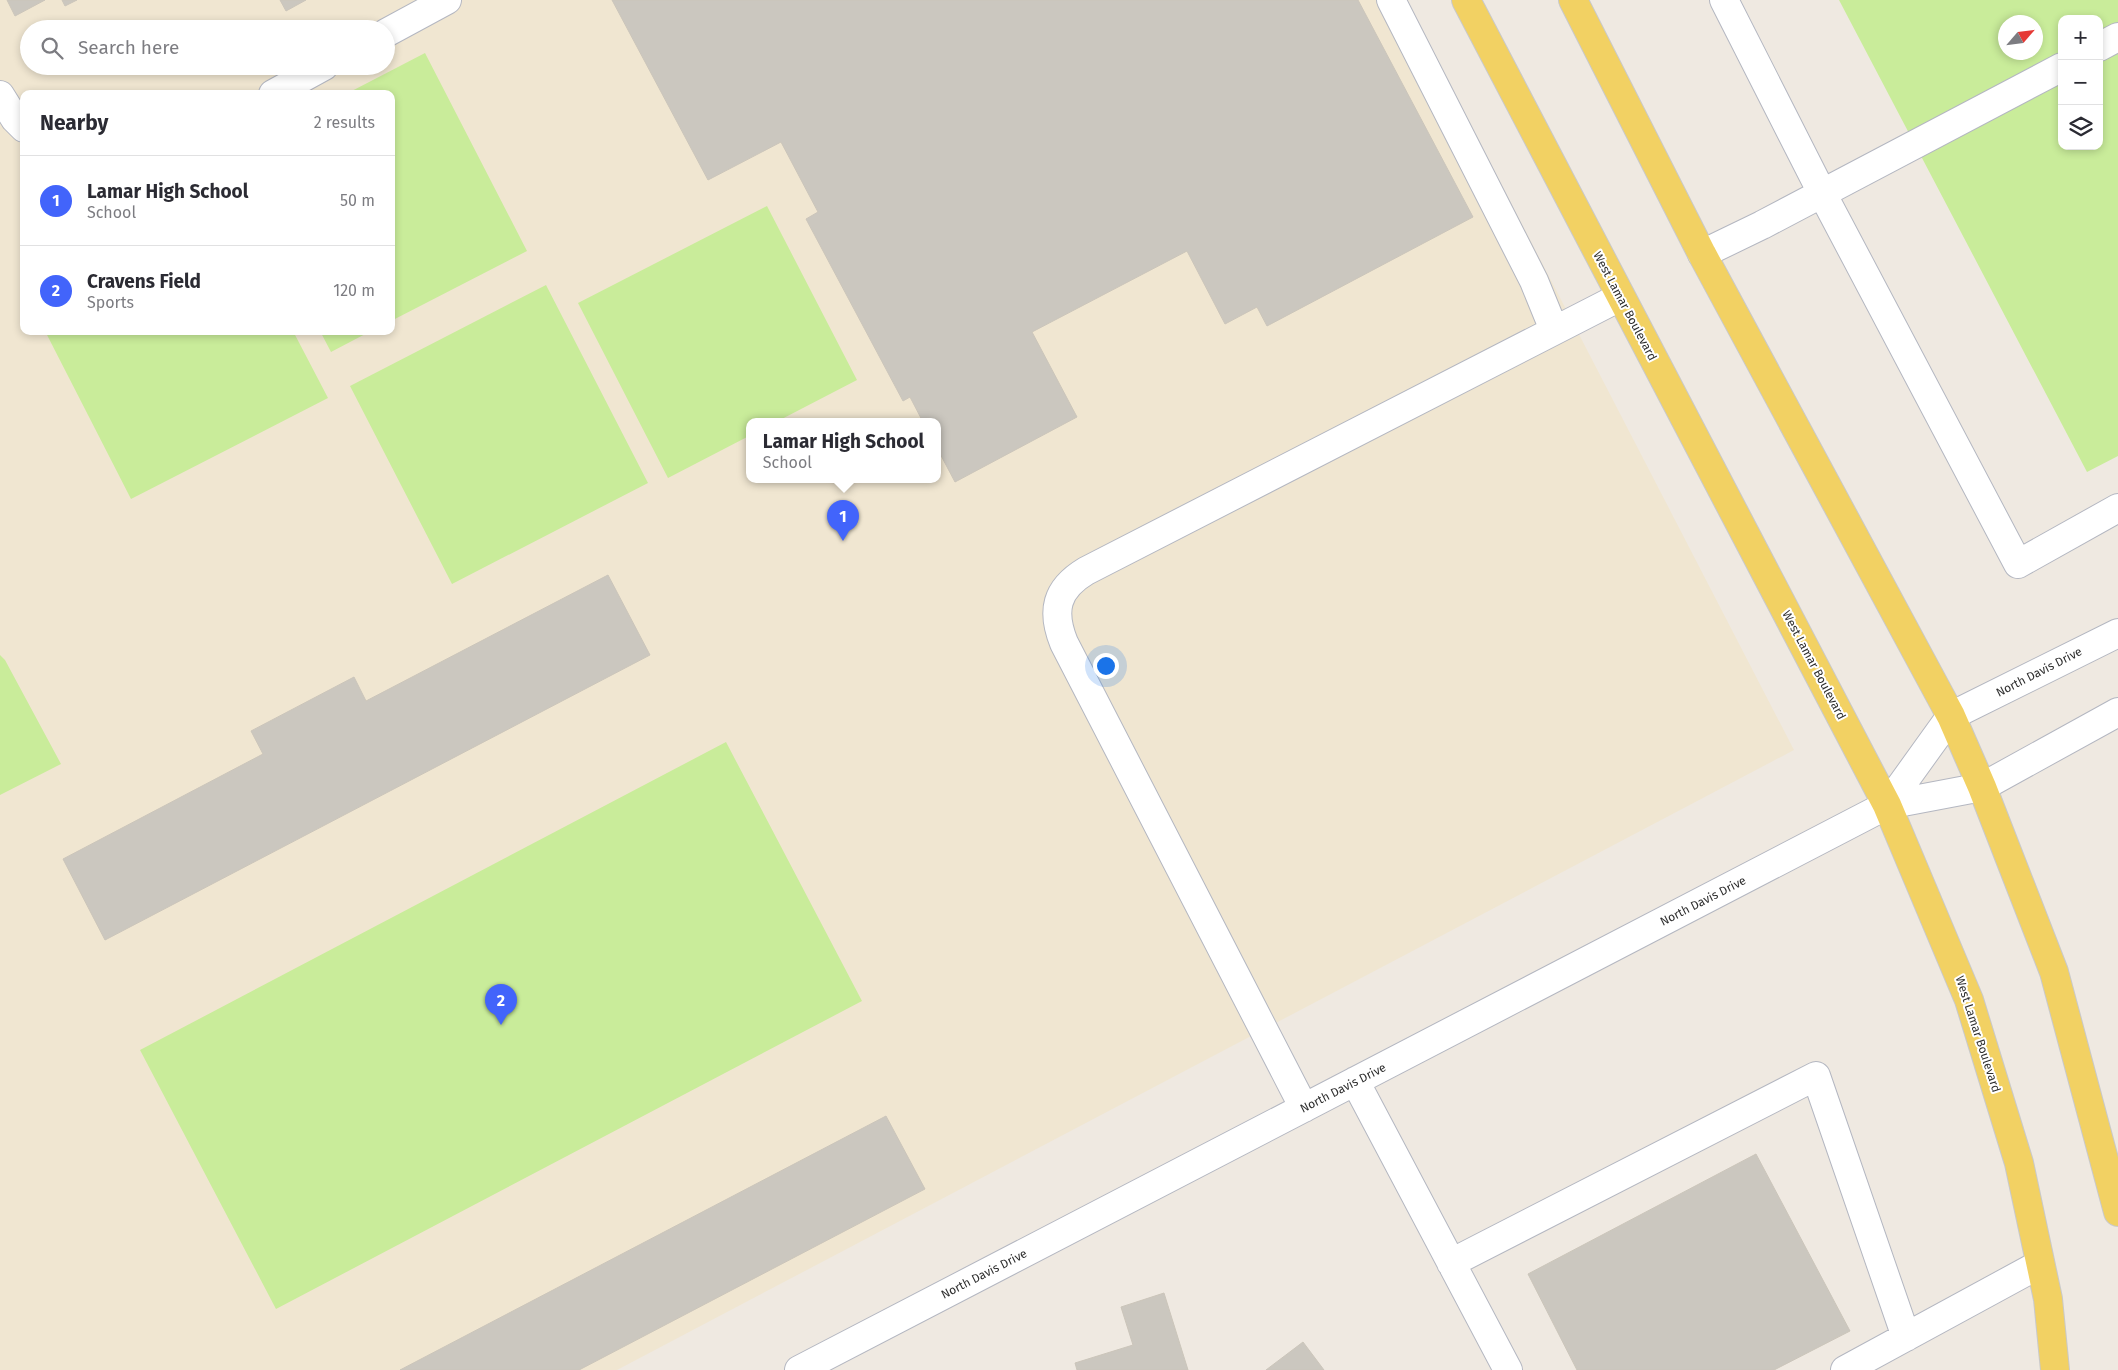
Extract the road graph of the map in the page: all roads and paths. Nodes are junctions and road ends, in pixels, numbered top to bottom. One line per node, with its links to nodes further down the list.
1 (447, 0): 6 (street)
2 (1391, 0): 17 (street)
3 (1466, 0): 16 (main road, West Lamar Boulevard)
4 (1573, 0): 15 (main road)
5 (1724, 0): 14 (street)
6 (395, 28)
7 (2118, 38): 8 (street)
8 (2103, 45)
9 (2058, 69): 14 (street)
10 (308, 75): 11 (street)
11 (280, 90)
12 (0, 95): 13 (street)
13 (20, 124)
14 (1822, 193): 15 (street); 18 (street)
15 (1702, 254): 21 (main road)
16 (1620, 297): 17 (street); 23 (main road, West Lamar Boulevard)
17 (1554, 330): 25 (street)
18 (2118, 509)
19 (2118, 633): 21 (street, North Davis Drive)
20 (2118, 712): 22 (street, North Davis Drive)
21 (1951, 716): 22 (main road); 23 (street, North Davis Drive)
22 (1982, 787): 23 (street, North Davis Drive); 26 (main road)
23 (1887, 805): 24 (street, North Davis Drive); 29 (main road, West Lamar Boulevard)
24 (1355, 1082): 25 (street, North Davis Drive); 28 (street)
25 (1304, 1108): 31 (street, North Davis Drive)
26 (2115, 1185): 27 (main road)
27 (2118, 1212)
28 (1451, 1263): 30 (street); 32 (street)
29 (2040, 1264): 30 (street); 34 (main road, West Lamar Boulevard)
30 (1906, 1337): 33 (street)
31 (799, 1370)
32 (1508, 1370)
33 (1845, 1370)
34 (2055, 1370)

